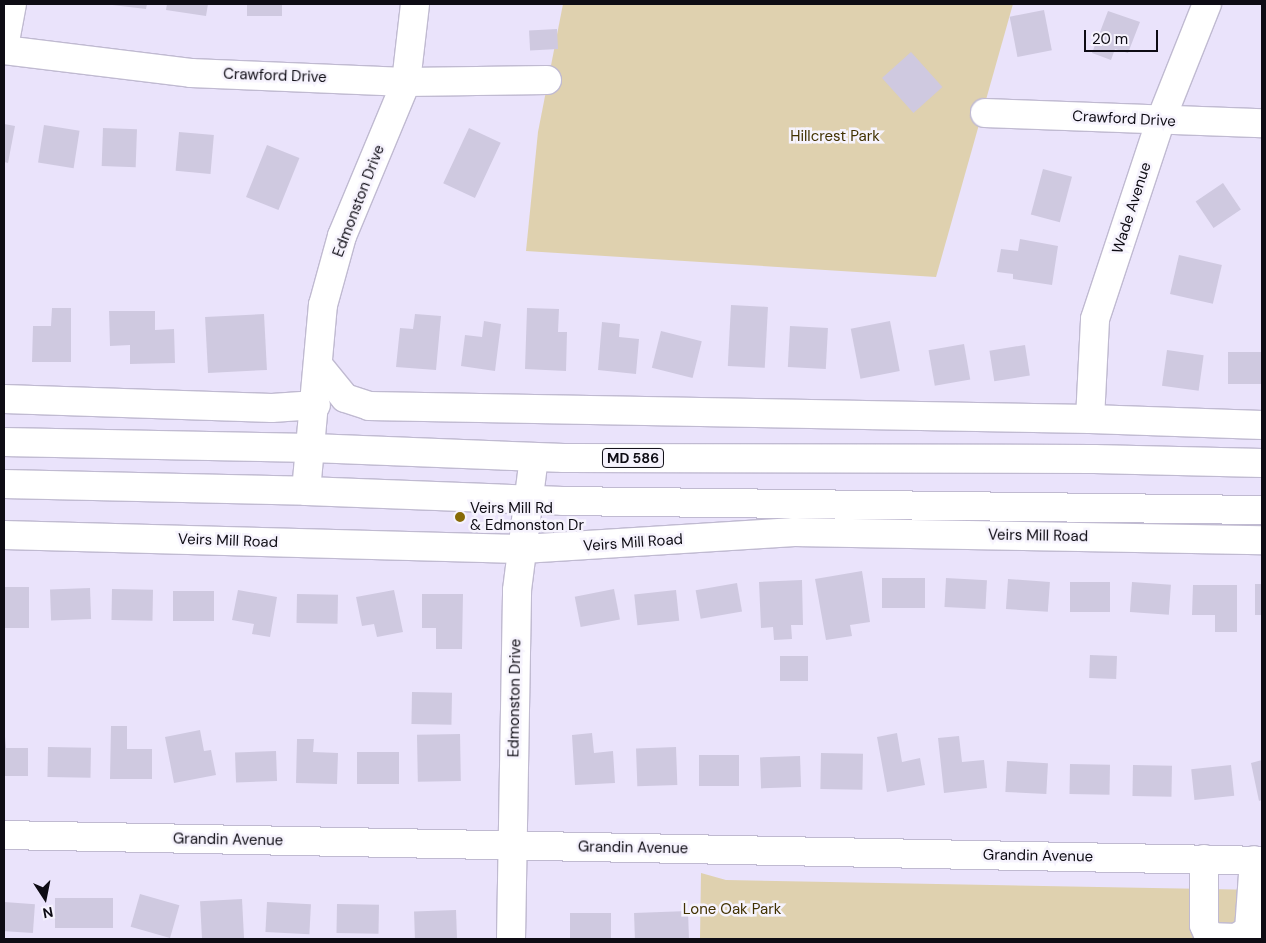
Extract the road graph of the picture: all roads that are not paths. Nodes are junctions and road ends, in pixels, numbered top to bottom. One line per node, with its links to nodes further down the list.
1 (12, 4): 4 (street)
2 (415, 4): 6 (street, Edmonston Drive)
3 (1207, 4): 8 (street, Wade Avenue)
4 (4, 49): 6 (street, Crawford Drive)
5 (547, 80): 6 (street, Crawford Drive)
6 (406, 82): 10 (street, Edmonston Drive)
7 (985, 113): 8 (street, Crawford Drive)
8 (1160, 122): 9 (street, Crawford Drive); 13 (street, Wade Avenue)
9 (1262, 123)
10 (319, 366): 12 (street, Edmonston Drive); 13 (street)
11 (4, 399): 12 (street)
12 (316, 405): 16 (street, Edmonston Drive)
13 (1090, 419): 14 (street)
14 (1262, 425)
15 (4, 442): 16 (street, MD 586)
16 (312, 448): 17 (street, MD 586); 20 (street, Edmonston Drive)
17 (534, 457): 18 (street, MD 586); 21 (street, Edmonston Drive)
18 (1262, 463)
19 (4, 484): 20 (street, Veirs Mill Road)
20 (306, 491): 21 (street, Veirs Mill Road)
21 (530, 500): 22 (street, Veirs Mill Road); 25 (street, Edmonston Drive)
22 (1262, 510)
23 (4, 534): 25 (street, Veirs Mill Road)
24 (1262, 540): 25 (street, Veirs Mill Road)
25 (523, 549): 27 (street, Edmonston Drive)
26 (4, 835): 27 (street, Grandin Avenue)
27 (512, 846): 28 (street, Grandin Avenue); 30 (street, Edmonston Drive)
28 (1204, 859): 29 (street, Grandin Avenue); 29 (street)
29 (1258, 860)
30 (511, 939)

